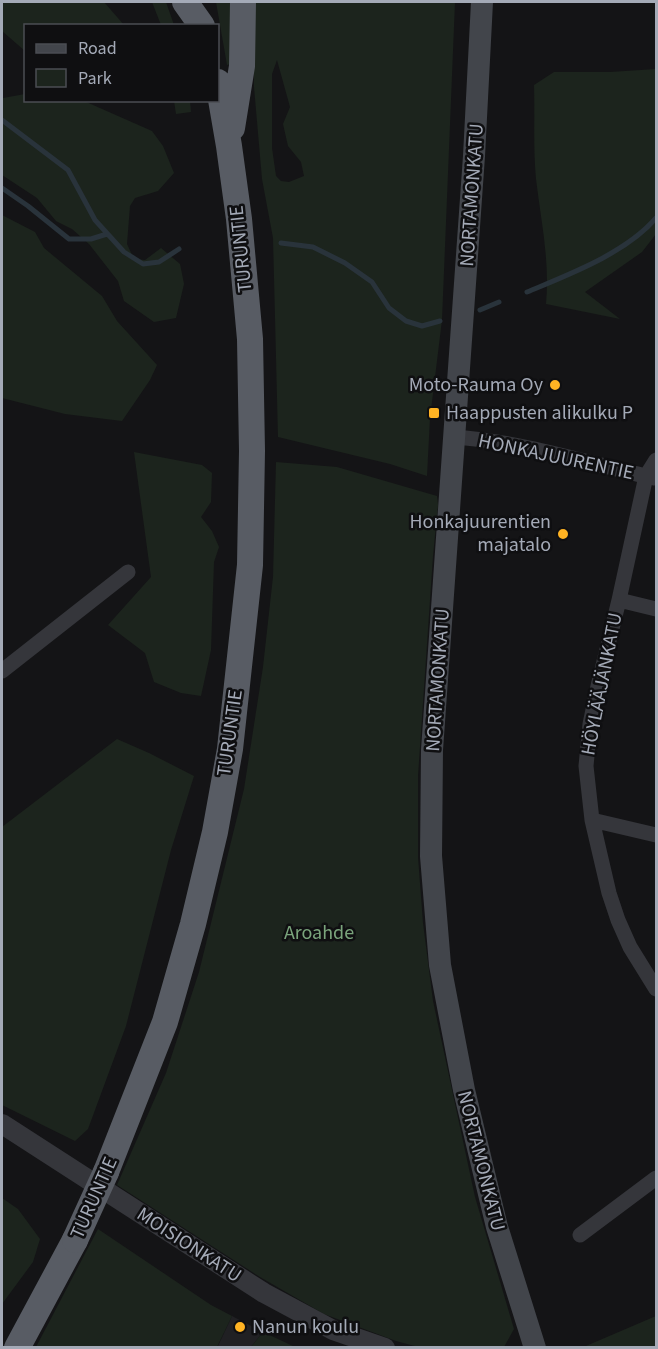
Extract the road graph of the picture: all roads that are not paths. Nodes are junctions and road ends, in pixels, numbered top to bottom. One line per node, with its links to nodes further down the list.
1 (185, 2): 5 (highway)
2 (202, 2): 6 (highway)
3 (243, 2): 8 (highway)
4 (482, 2): 9 (main road, NORTAMONKATU)
5 (201, 24)
6 (207, 24)
7 (219, 88): 8 (highway, TURUNTIE)
8 (229, 146): 22 (highway, TURUNTIE, bridge)
9 (455, 437): 11 (street, HONKAJUURENTIE); 24 (main road, NORTAMONKATU)
10 (657, 460): 11 (street)
11 (651, 477): 13 (street, HÖYLÄÄJÄNKATU)
12 (128, 572): 15 (street)
13 (619, 600): 14 (street); 16 (street, HÖYLÄÄJÄNKATU)
14 (657, 609)
15 (2, 671)
16 (592, 820): 17 (street); 18 (street, HÖYLÄÄJÄNKATU)
17 (657, 835)
18 (657, 989)
19 (2, 1124): 23 (street, MOISIONKATU)
20 (657, 1178): 21 (street)
21 (580, 1235)
22 (17, 1347)
23 (385, 1347)
24 (535, 1347)

